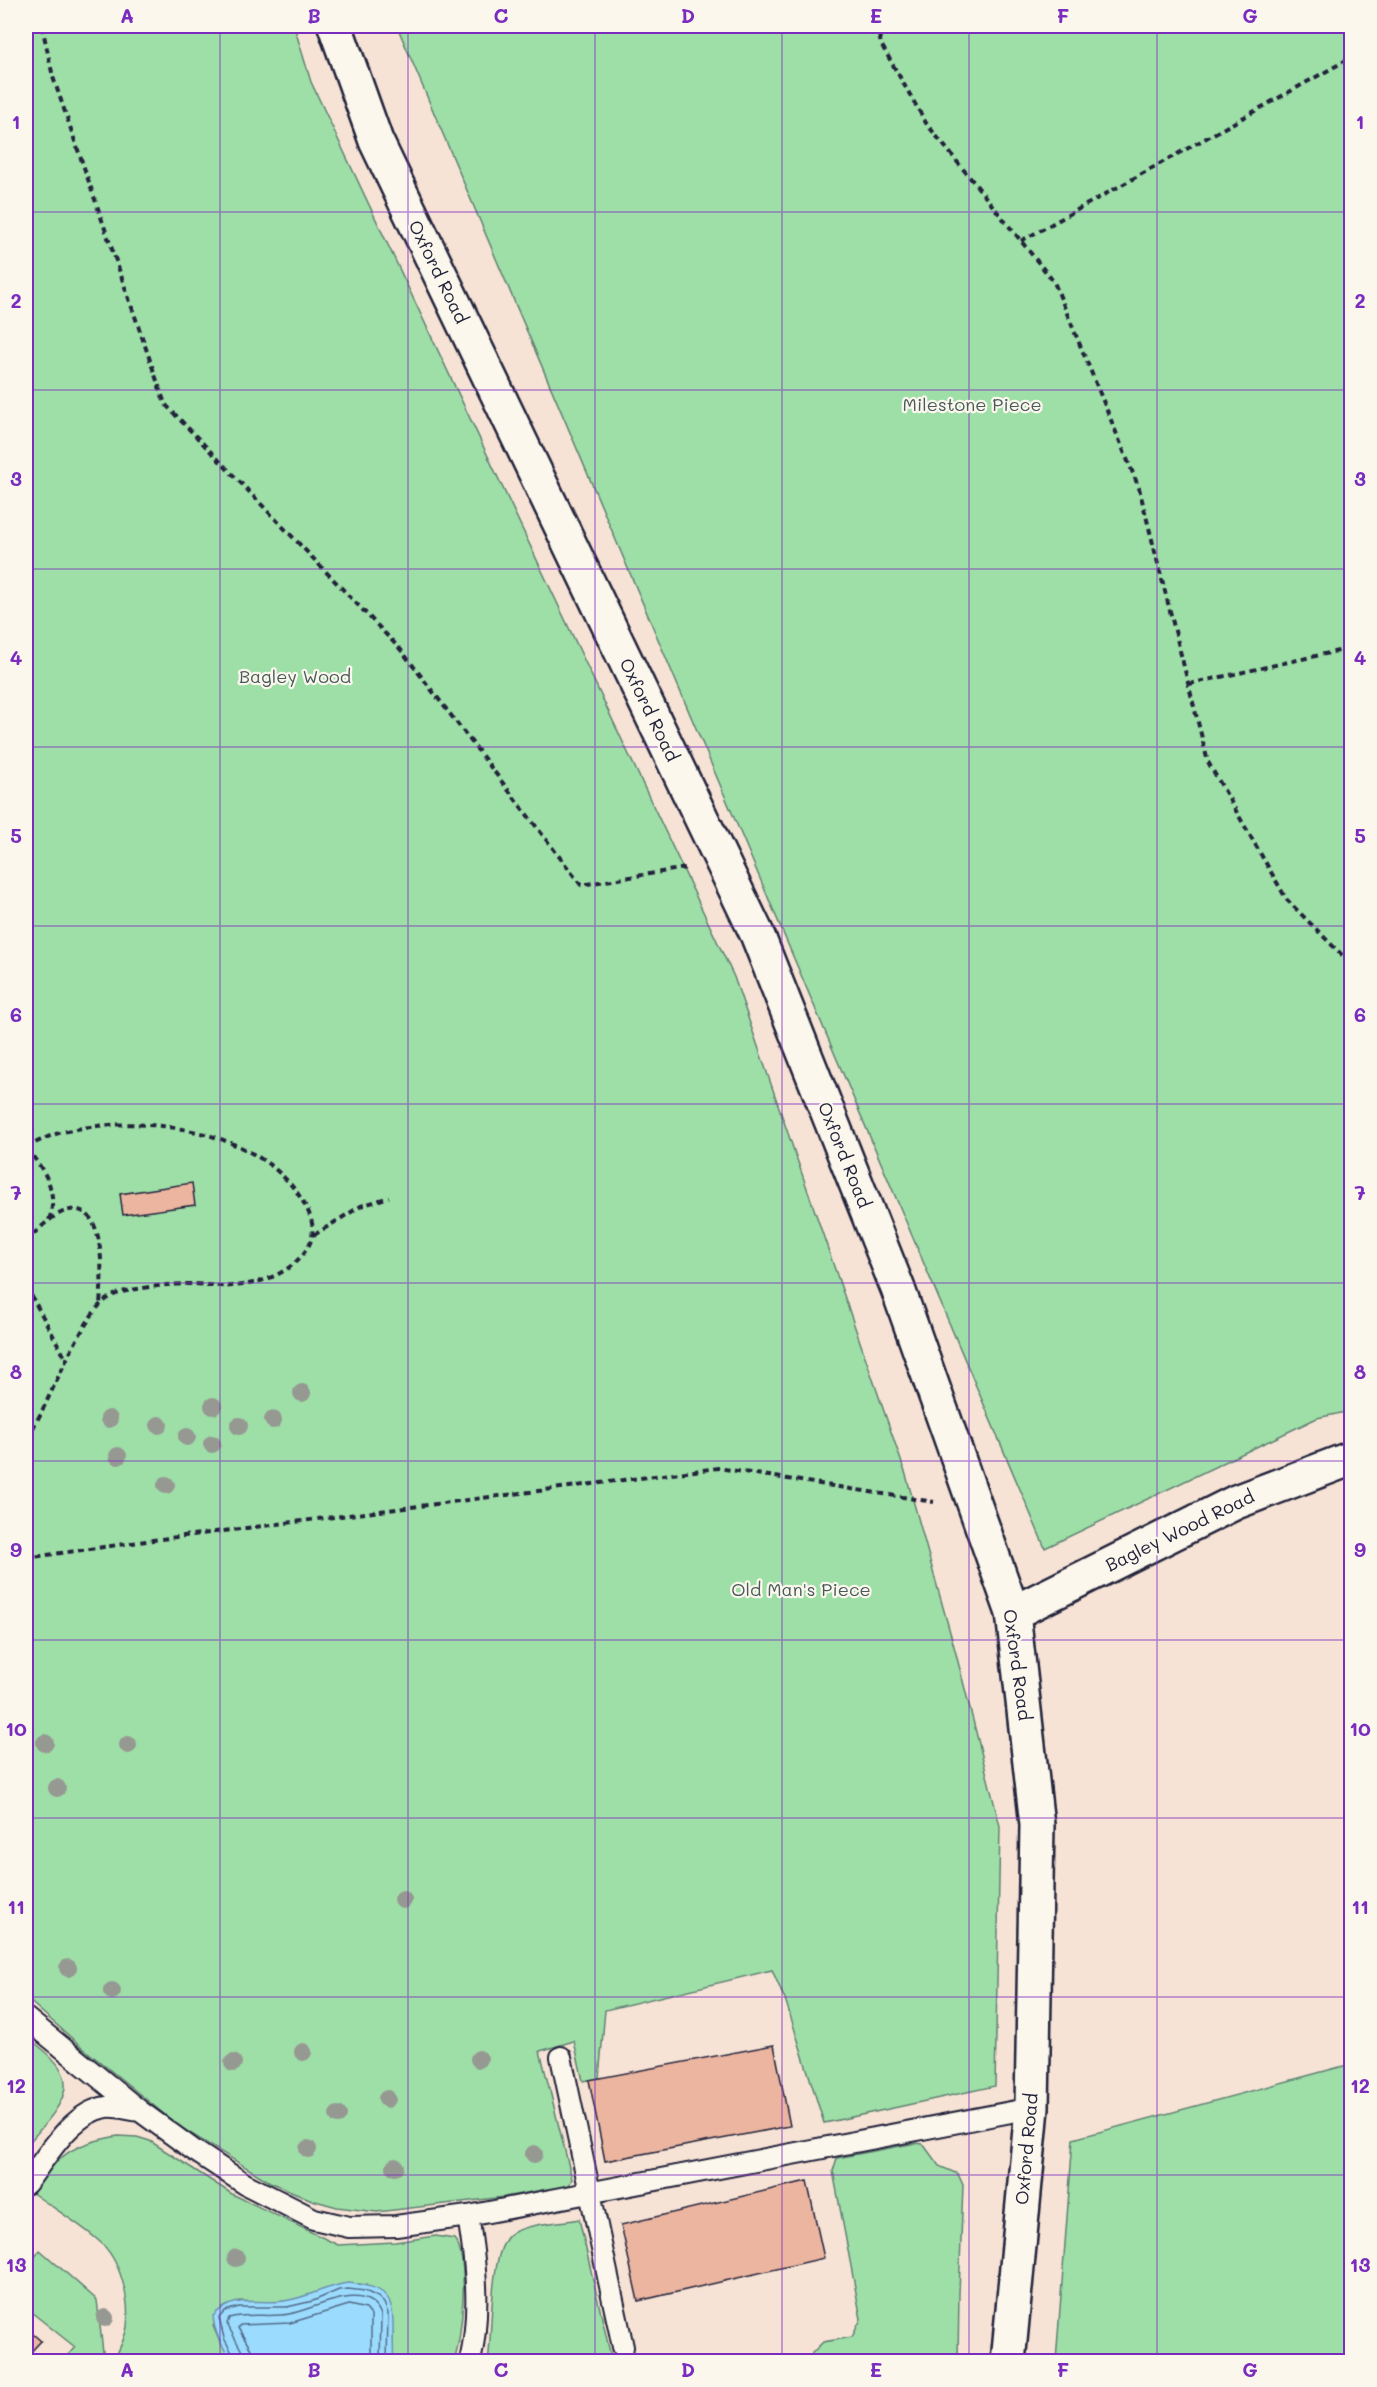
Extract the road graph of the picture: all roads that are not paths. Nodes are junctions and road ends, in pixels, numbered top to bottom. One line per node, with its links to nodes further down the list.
1 (335, 26): 3 (street, Oxford Road)
2 (1352, 1458): 3 (street, Bagley Wood Road)
3 (1013, 1613): 6 (street, Oxford Road)
4 (26, 2018): 7 (lane)
5 (561, 2057): 9 (lane)
6 (1032, 2108): 9 (lane); 13 (street, Oxford Road)
7 (140, 2111): 8 (lane); 10 (lane)
8 (26, 2184)
9 (591, 2192): 10 (lane); 11 (lane)
10 (468, 2216): 12 (lane)
11 (623, 2347)
12 (470, 2361)
13 (1008, 2361)

